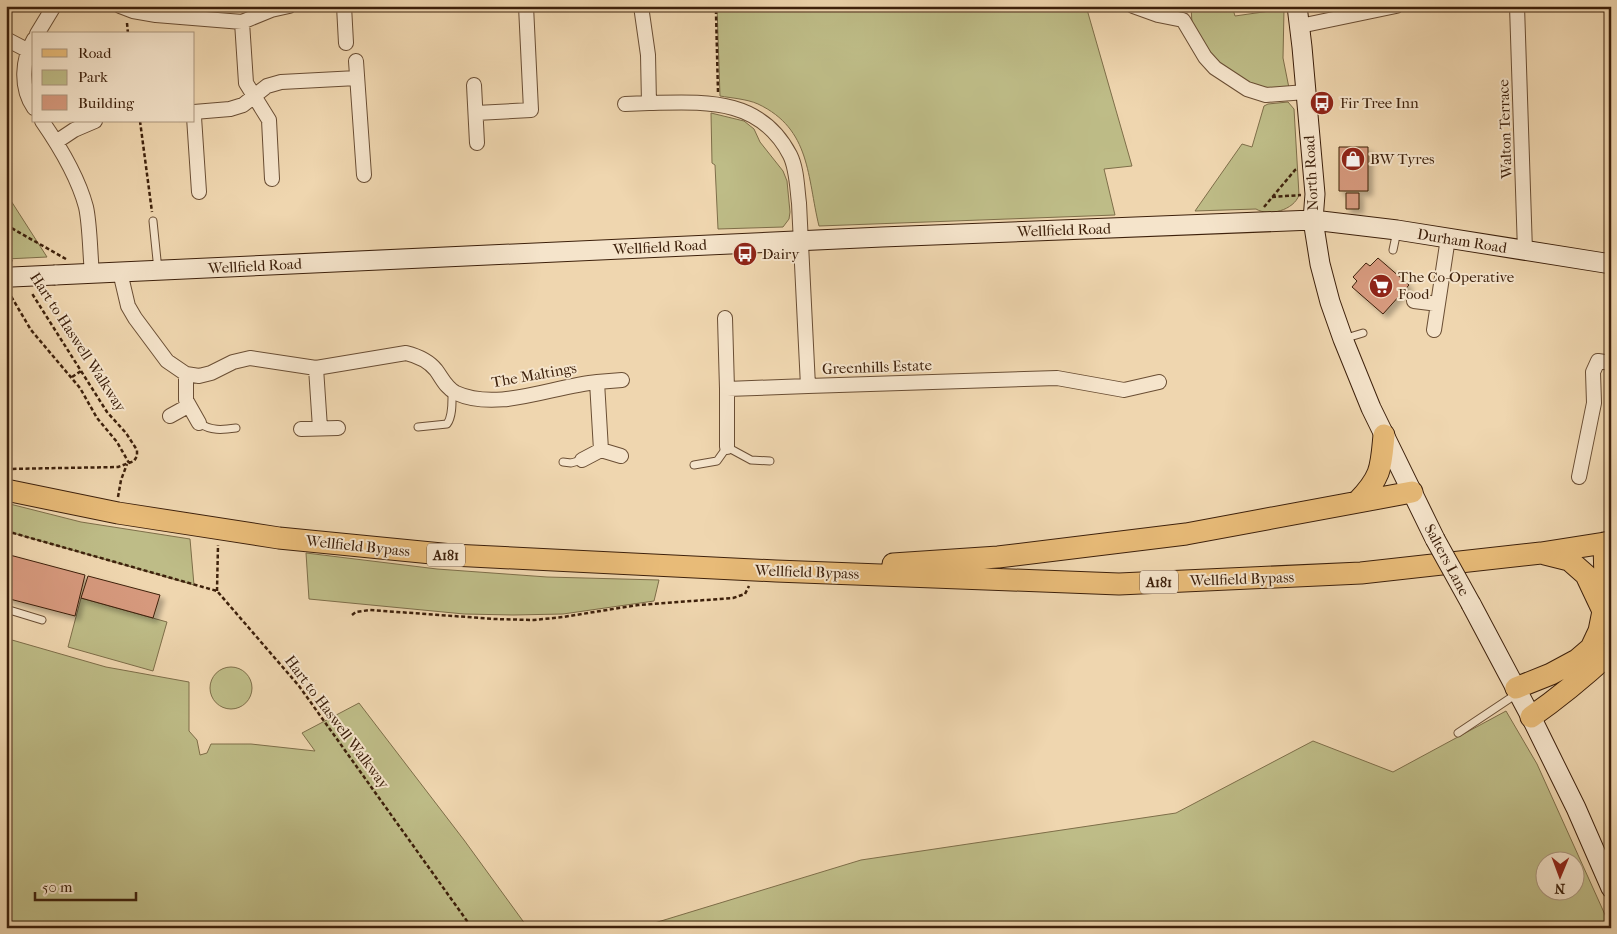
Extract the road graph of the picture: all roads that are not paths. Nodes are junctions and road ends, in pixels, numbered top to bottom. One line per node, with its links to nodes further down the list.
1 (54, 6): 14 (street)
2 (289, 6): 11 (street)
3 (344, 6): 16 (street)
4 (526, 6): 27 (street)
5 (642, 6): 23 (street)
6 (1133, 6): 21 (street)
7 (1297, 6): 13 (street, North Road)
8 (1396, 6): 13 (street)
9 (1517, 6): 42 (street, Walton Terrace)
10 (129, 8): 12 (street)
11 (270, 8): 12 (street)
12 (242, 22): 22 (street)
13 (1300, 26): 21 (street, North Road)
14 (38, 32)
15 (6, 39): 17 (street)
16 (346, 43)
17 (30, 45): 25 (street)
18 (356, 61): 19 (street)
19 (357, 78): 22 (street); 33 (street)
20 (474, 85): 27 (street)
21 (1306, 92): 36 (street, North Road)
22 (254, 95): 26 (street); 34 (street)
23 (649, 103): 24 (street, Greenhills Estate); 40 (street, Greenhills Estate)
24 (625, 104)
25 (32, 105)
26 (195, 112)
27 (476, 113): 32 (street)
28 (43, 122): 31 (street)
29 (93, 122): 31 (street)
30 (194, 122): 35 (street)
31 (56, 142): 46 (street)
32 (477, 143)
33 (364, 175)
34 (272, 179)
35 (199, 192)
36 (1313, 220): 38 (street, Durham Road); 40 (street, Wellfield Road); 53 (street, Salters Lane)
37 (153, 221): 44 (lane)
38 (1397, 230): 39 (street, Durham Road); 41 (lane)
39 (1448, 238): 42 (street, Durham Road); 49 (street)
40 (801, 240): 44 (street, Wellfield Road); 60 (street, Greenhills Estate)
41 (1394, 250)
42 (1525, 251): 43 (street, Durham Road)
43 (1611, 264)
44 (158, 270): 45 (street, Wellfield Road)
45 (120, 272): 46 (street, Wellfield Road); 56 (street)
46 (92, 273): 47 (street, Wellfield Road, bridge)
47 (14, 280)
48 (1414, 301): 49 (street)
49 (1438, 304): 51 (street)
50 (725, 318): 61 (street)
51 (1434, 330)
52 (1362, 332): 53 (lane)
53 (1342, 339): 71 (street, Salters Lane)
54 (1611, 362): 79 (street)
55 (316, 368): 56 (street); 62 (street); 68 (street)
56 (186, 374): 63 (street)
57 (622, 380): 58 (street, The Maltings)
58 (597, 382): 62 (street, The Maltings); 73 (street, The Maltings)
59 (1159, 382): 60 (street, Greenhills Estate)
60 (808, 386): 61 (street)
61 (727, 389): 72 (street)
62 (452, 391): 66 (lane)
63 (188, 406): 64 (street); 65 (street)
64 (170, 416)
65 (199, 423): 67 (lane)
66 (418, 427)
67 (236, 428)
68 (320, 428): 69 (street); 70 (street)
69 (338, 428)
70 (301, 429)
71 (1384, 435): 81 (street, Salters Lane); 82 (main road)
72 (728, 448): 76 (lane); 78 (lane)
73 (600, 450): 74 (street); 75 (street)
74 (621, 456)
75 (582, 460): 77 (lane)
76 (770, 460)
77 (563, 462)
78 (694, 465)
79 (1579, 477)
80 (6, 490): 85 (main road, Wellfield Bypass / A181)
81 (1412, 492): 82 (main road); 90 (street, Salters Lane, bridge)
82 (1358, 501): 85 (main road)
83 (1607, 542): 84 (main road, Wellfield Bypass / A181); 87 (main road)
84 (1540, 553): 85 (main road, Wellfield Bypass / A181); 87 (main road)
85 (776, 571)
86 (6, 609): 88 (lane)
87 (1603, 611): 90 (main road)
88 (42, 620)
89 (1611, 652): 91 (main road)
90 (1517, 691): 91 (street, Salters Lane); 92 (lane)
91 (1531, 717): 93 (street, Salters Lane)
92 (1458, 733)
93 (1611, 888)

